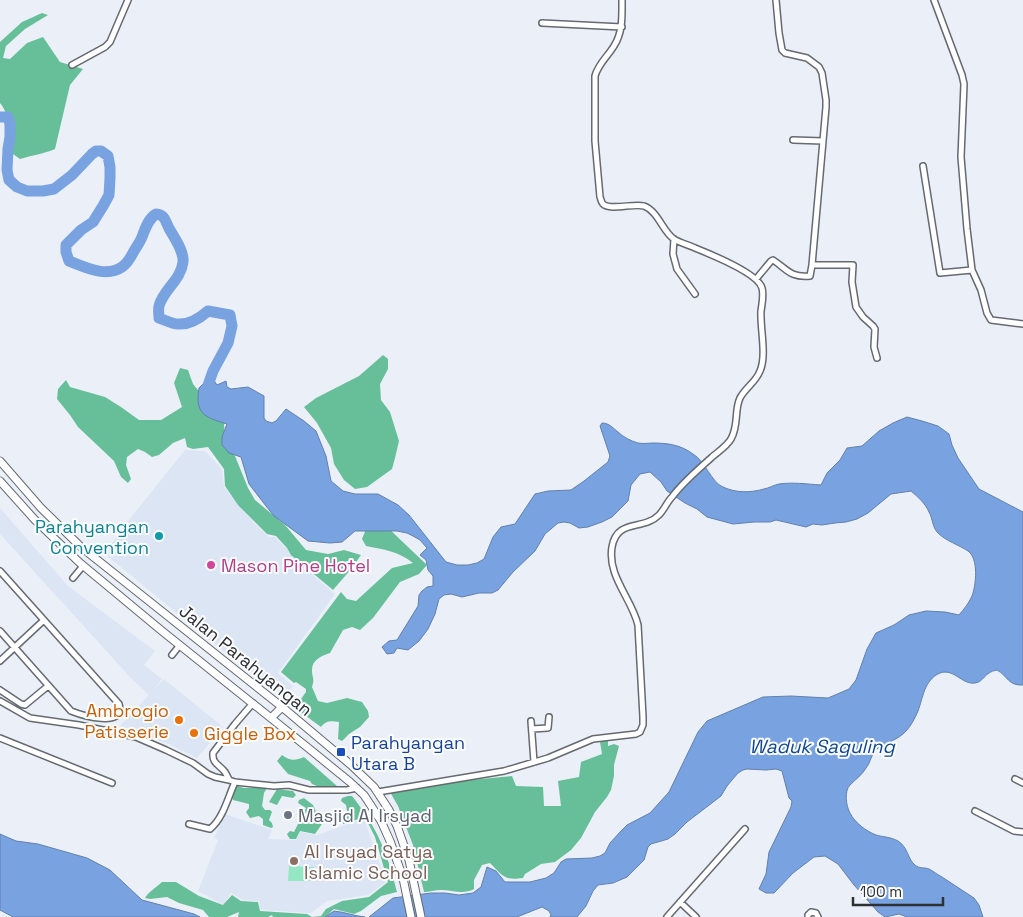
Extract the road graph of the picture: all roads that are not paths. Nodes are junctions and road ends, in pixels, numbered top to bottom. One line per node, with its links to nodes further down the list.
1 (128, 0): 7 (street)
2 (622, 0): 6 (street)
3 (776, 0): 9 (street)
4 (934, 0): 13 (street)
5 (542, 23): 6 (street)
6 (622, 26): 11 (street)
7 (72, 65)
8 (793, 140): 9 (street)
9 (823, 141): 12 (street)
10 (922, 166): 13 (street)
11 (674, 239): 14 (street); 15 (street)
12 (812, 265): 14 (street); 17 (street)
13 (972, 270): 16 (street)
14 (756, 279): 39 (street)
15 (695, 294)
16 (1023, 324)
17 (877, 358)
18 (0, 461): 33 (main road, Jalan Parahyangan)
19 (0, 481): 20 (main road, Jalan Parahyangan)
20 (83, 566): 22 (street); 25 (main road, Jalan Parahyangan)
21 (0, 570): 23 (street)
22 (73, 578)
23 (44, 620): 26 (street); 29 (street)
24 (0, 631): 26 (street)
25 (180, 645): 27 (street); 32 (main road, Jalan Parahyangan)
26 (14, 647): 28 (street); 29 (street)
27 (172, 655)
28 (0, 661)
29 (48, 686): 30 (street)
30 (0, 690)
31 (0, 702): 41 (street)
32 (253, 703): 35 (main road, Jalan Parahyangan); 41 (street)
33 (282, 707): 35 (main road); 45 (main road, Jalan Parahyangan)
34 (549, 717): 37 (street)
35 (271, 718): 44 (main road, Jalan Parahyangan)
36 (531, 721): 37 (street)
37 (532, 729): 39 (street)
38 (0, 738): 42 (street)
39 (534, 762): 45 (street)
40 (1015, 779): 43 (street)
41 (232, 781): 44 (street); 48 (street)
42 (112, 783)
43 (1023, 783)
44 (357, 788): 46 (main road, Jalan Parahyangan)
45 (376, 789): 46 (main road); 53 (main road, Jalan Parahyangan)
46 (364, 795): 52 (main road, Jalan Parahyangan)
47 (975, 811): 50 (street)
48 (189, 824)
49 (745, 829): 51 (street)
50 (1023, 832)
51 (680, 902): 54 (street); 55 (street)
52 (411, 917)
53 (420, 917)
54 (667, 917)
55 (696, 917)
56 (808, 917): 57 (street)
57 (818, 917)

